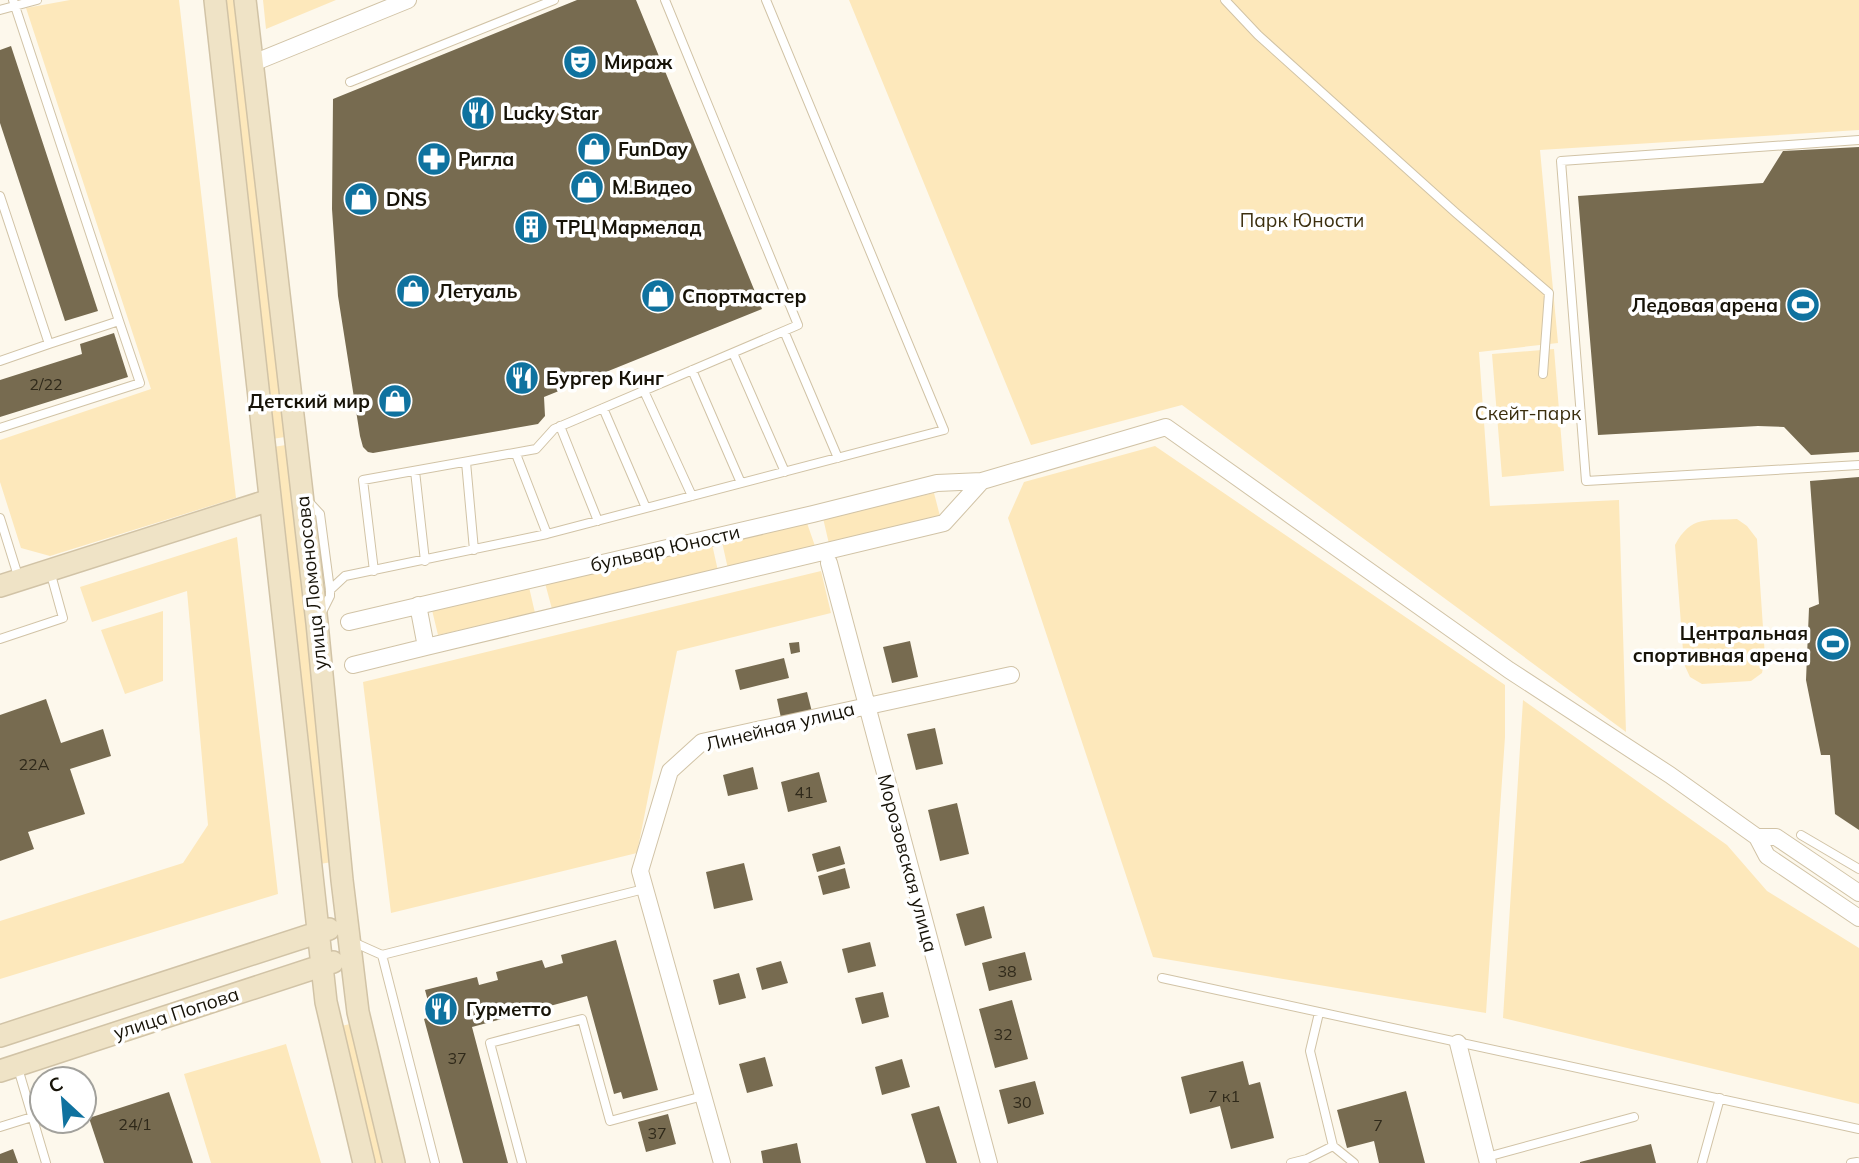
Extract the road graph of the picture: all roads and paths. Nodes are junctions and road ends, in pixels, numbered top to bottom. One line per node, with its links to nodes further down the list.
1 (37, 0): 9 (lane)
2 (215, 0): 37 (main road, улица Ломоносова)
3 (246, 0): 12 (main road, улица Ломоносова)
4 (408, 0): 10 (street)
5 (554, 0): 13 (lane)
6 (665, 0): 17 (lane)
7 (766, 0): 28 (lane)
8 (1225, 0): 22 (lane)
9 (14, 3): 11 (lane); 16 (lane)
10 (382, 5): 12 (street)
11 (0, 10)
12 (253, 63): 35 (main road, улица Ломоносова)
13 (350, 82)
14 (1859, 140): 30 (lane)
15 (0, 196): 18 (lane)
16 (119, 321): 18 (lane); 26 (lane)
17 (784, 331): 19 (lane); 28 (lane)
18 (49, 344): 20 (lane)
19 (733, 353): 21 (lane); 32 (lane)
20 (0, 361)
21 (692, 370): 23 (lane); 34 (lane)
22 (1543, 374)
23 (644, 391): 24 (lane); 36 (lane)
24 (603, 408): 25 (lane); 38 (lane)
25 (560, 426): 27 (lane); 40 (lane)
26 (0, 428)
27 (516, 454): 29 (lane); 41 (lane)
28 (838, 458): 32 (lane)
29 (466, 462): 31 (lane); 42 (lane)
30 (1859, 466)
31 (415, 471): 43 (lane); 46 (lane)
32 (785, 472): 34 (lane)
33 (982, 481): 49 (street, бульвар Юности); 53 (street); 58 (street, бульвар Юности)
34 (741, 483): 36 (lane)
35 (301, 494): 48 (lane); 51 (main road, улица Ломоносова)
36 (692, 496): 38 (lane)
37 (270, 500): 45 (main road); 63 (main road, улица Ломоносова)
38 (646, 508): 40 (lane)
39 (0, 518): 47 (lane)
40 (598, 521): 41 (lane)
41 (547, 534): 42 (lane)
42 (474, 550): 43 (lane)
43 (425, 561): 46 (lane)
44 (829, 563): 56 (street, Морозовская улица)
45 (50, 570): 47 (main road); 52 (lane)
46 (374, 571): 48 (lane)
47 (10, 583)
48 (330, 590): 51 (lane)
49 (418, 605): 50 (street, бульвар Юности); 53 (street)
50 (348, 622)
51 (317, 623): 64 (main road, улица Ломоносова)
52 (0, 639)
53 (426, 647): 54 (street)
54 (353, 665)
55 (1011, 675): 56 (street, Линейная улица)
56 (865, 705): 60 (street, Линейная улица); 88 (street, Морозовская улица)
57 (1801, 835): 59 (lane)
58 (1757, 837): 61 (street); 62 (street)
59 (1859, 869)
60 (644, 889): 65 (lane); 72 (street, Линейная улица)
61 (1859, 893)
62 (1859, 919)
63 (318, 932): 64 (main road, улица Попова); 66 (main road, улица Ломоносова); 69 (main road, улица Попова)
64 (350, 940): 65 (lane); 66 (main road, улица Попова); 84 (main road, улица Ломоносова)
65 (382, 955): 85 (lane)
66 (322, 966): 71 (main road, улица Попова); 83 (main road, улица Ломоносова)
67 (1162, 978): 68 (lane)
68 (1319, 1013): 70 (lane); 80 (lane)
69 (0, 1036)
70 (1458, 1043): 73 (lane); 81 (street)
71 (8, 1068): 74 (lane)
72 (703, 1096): 86 (lane); 87 (street, Линейная улица)
73 (1720, 1098): 78 (lane); 91 (lane)
74 (28, 1107)
75 (1634, 1117): 81 (lane)
76 (28, 1119): 77 (lane)
77 (0, 1127)
78 (1859, 1129)
79 (38, 1135): 82 (lane)
80 (1332, 1146): 89 (lane); 90 (lane)
81 (1488, 1160)
82 (46, 1163)
83 (364, 1163)
84 (394, 1163)
85 (435, 1163)
86 (522, 1163)
87 (722, 1163)
88 (989, 1163)
89 (1291, 1163)
90 (1354, 1163)
91 (1702, 1163)

